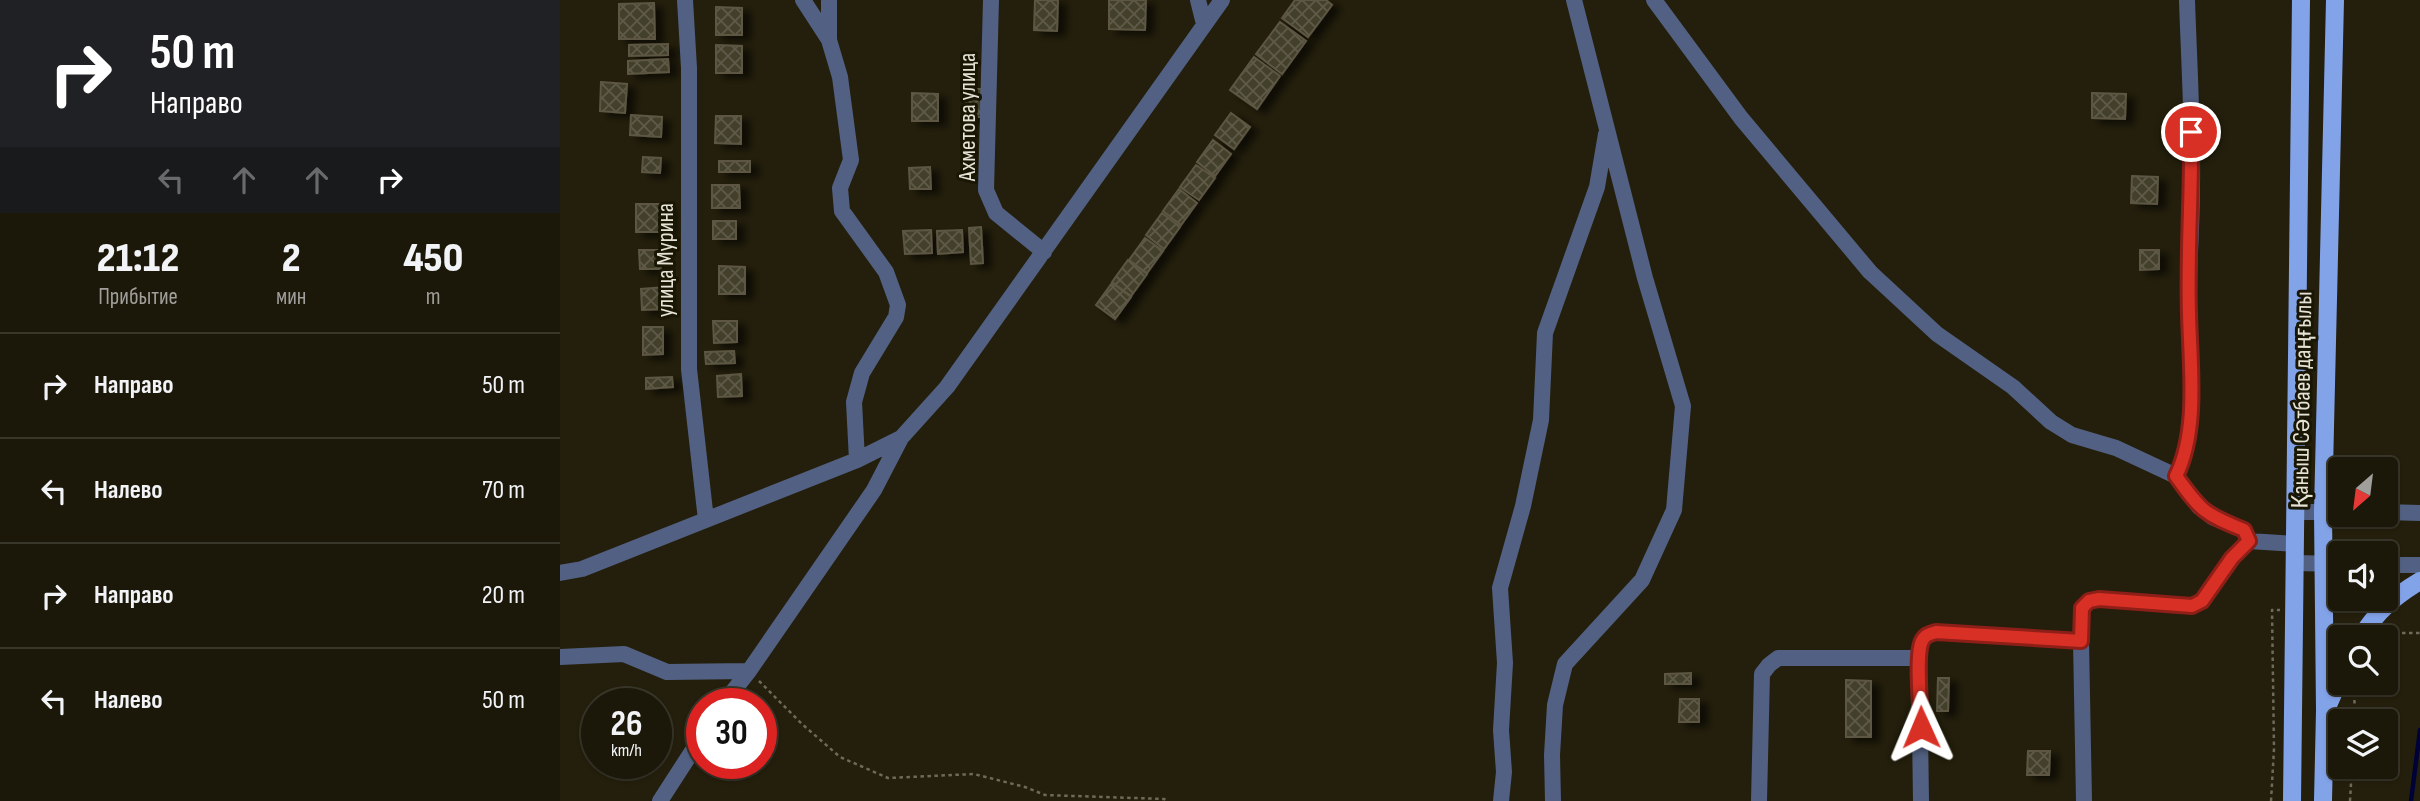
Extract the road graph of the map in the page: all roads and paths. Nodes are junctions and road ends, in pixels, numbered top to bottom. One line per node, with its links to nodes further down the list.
1 (685, 0): 24 (street, улица Мурина)
2 (803, 0): 13 (street)
3 (829, 0): 13 (street)
4 (991, 0): 15 (street, Ахметова улица)
5 (1198, 0): 12 (street)
6 (1222, 0): 12 (street)
7 (1574, 0): 14 (street)
8 (1654, 0): 19 (street)
9 (2187, 0): 19 (street)
10 (2301, 0): 20 (main road, Қаныш Сәтбаев даңғылы)
11 (2336, 0): 17 (main road, Қаныш Сәтбаев даңғылы)
12 (1205, 24): 15 (street)
13 (830, 40): 18 (street)
14 (1607, 125): 49 (street); 50 (street)
15 (1044, 252): 16 (street)
16 (901, 438): 18 (street); 41 (street)
17 (2332, 457)
18 (857, 460): 24 (street)
19 (2176, 476): 25 (street)
20 (2295, 512): 21 (street); 26 (main road, Қаныш Сәтбаев даңғылы)
21 (2328, 512)
22 (2398, 513): 23 (street)
23 (2420, 513)
24 (706, 520): 31 (street)
25 (2249, 541): 26 (street); 38 (street)
26 (2295, 544): 27 (main road, Қаныш Сәтбаев даңғылы)
27 (2295, 563): 28 (street); 55 (main road, Қаныш Сәтбаев даңғылы)
28 (2328, 564)
29 (2398, 565): 30 (street)
30 (2420, 565)
31 (560, 573)
32 (2420, 581): 35 (main road)
33 (2272, 611): 54 (path)
34 (2330, 611): 44 (main road, Қаныш Сәтбаев даңғылы)
35 (2368, 625)
36 (2398, 634): 37 (path)
37 (2420, 634)
38 (2081, 641): 40 (street); 53 (street)
39 (560, 657): 41 (street)
40 (1919, 658): 51 (street); 52 (street)
41 (749, 671): 42 (street); 48 (path)
42 (736, 688)
43 (2332, 695): 44 (main road)
44 (2325, 711): 56 (main road, Қаныш Сәтбаев даңғылы)
45 (686, 761): 47 (street)
46 (2351, 779): 57 (path)
47 (660, 801)
48 (1168, 801)
49 (1502, 801)
50 (1553, 801)
51 (1759, 801)
52 (1921, 801)
53 (2084, 801)
54 (2271, 801)
55 (2292, 801)
56 (2323, 801)
57 (2350, 801)

